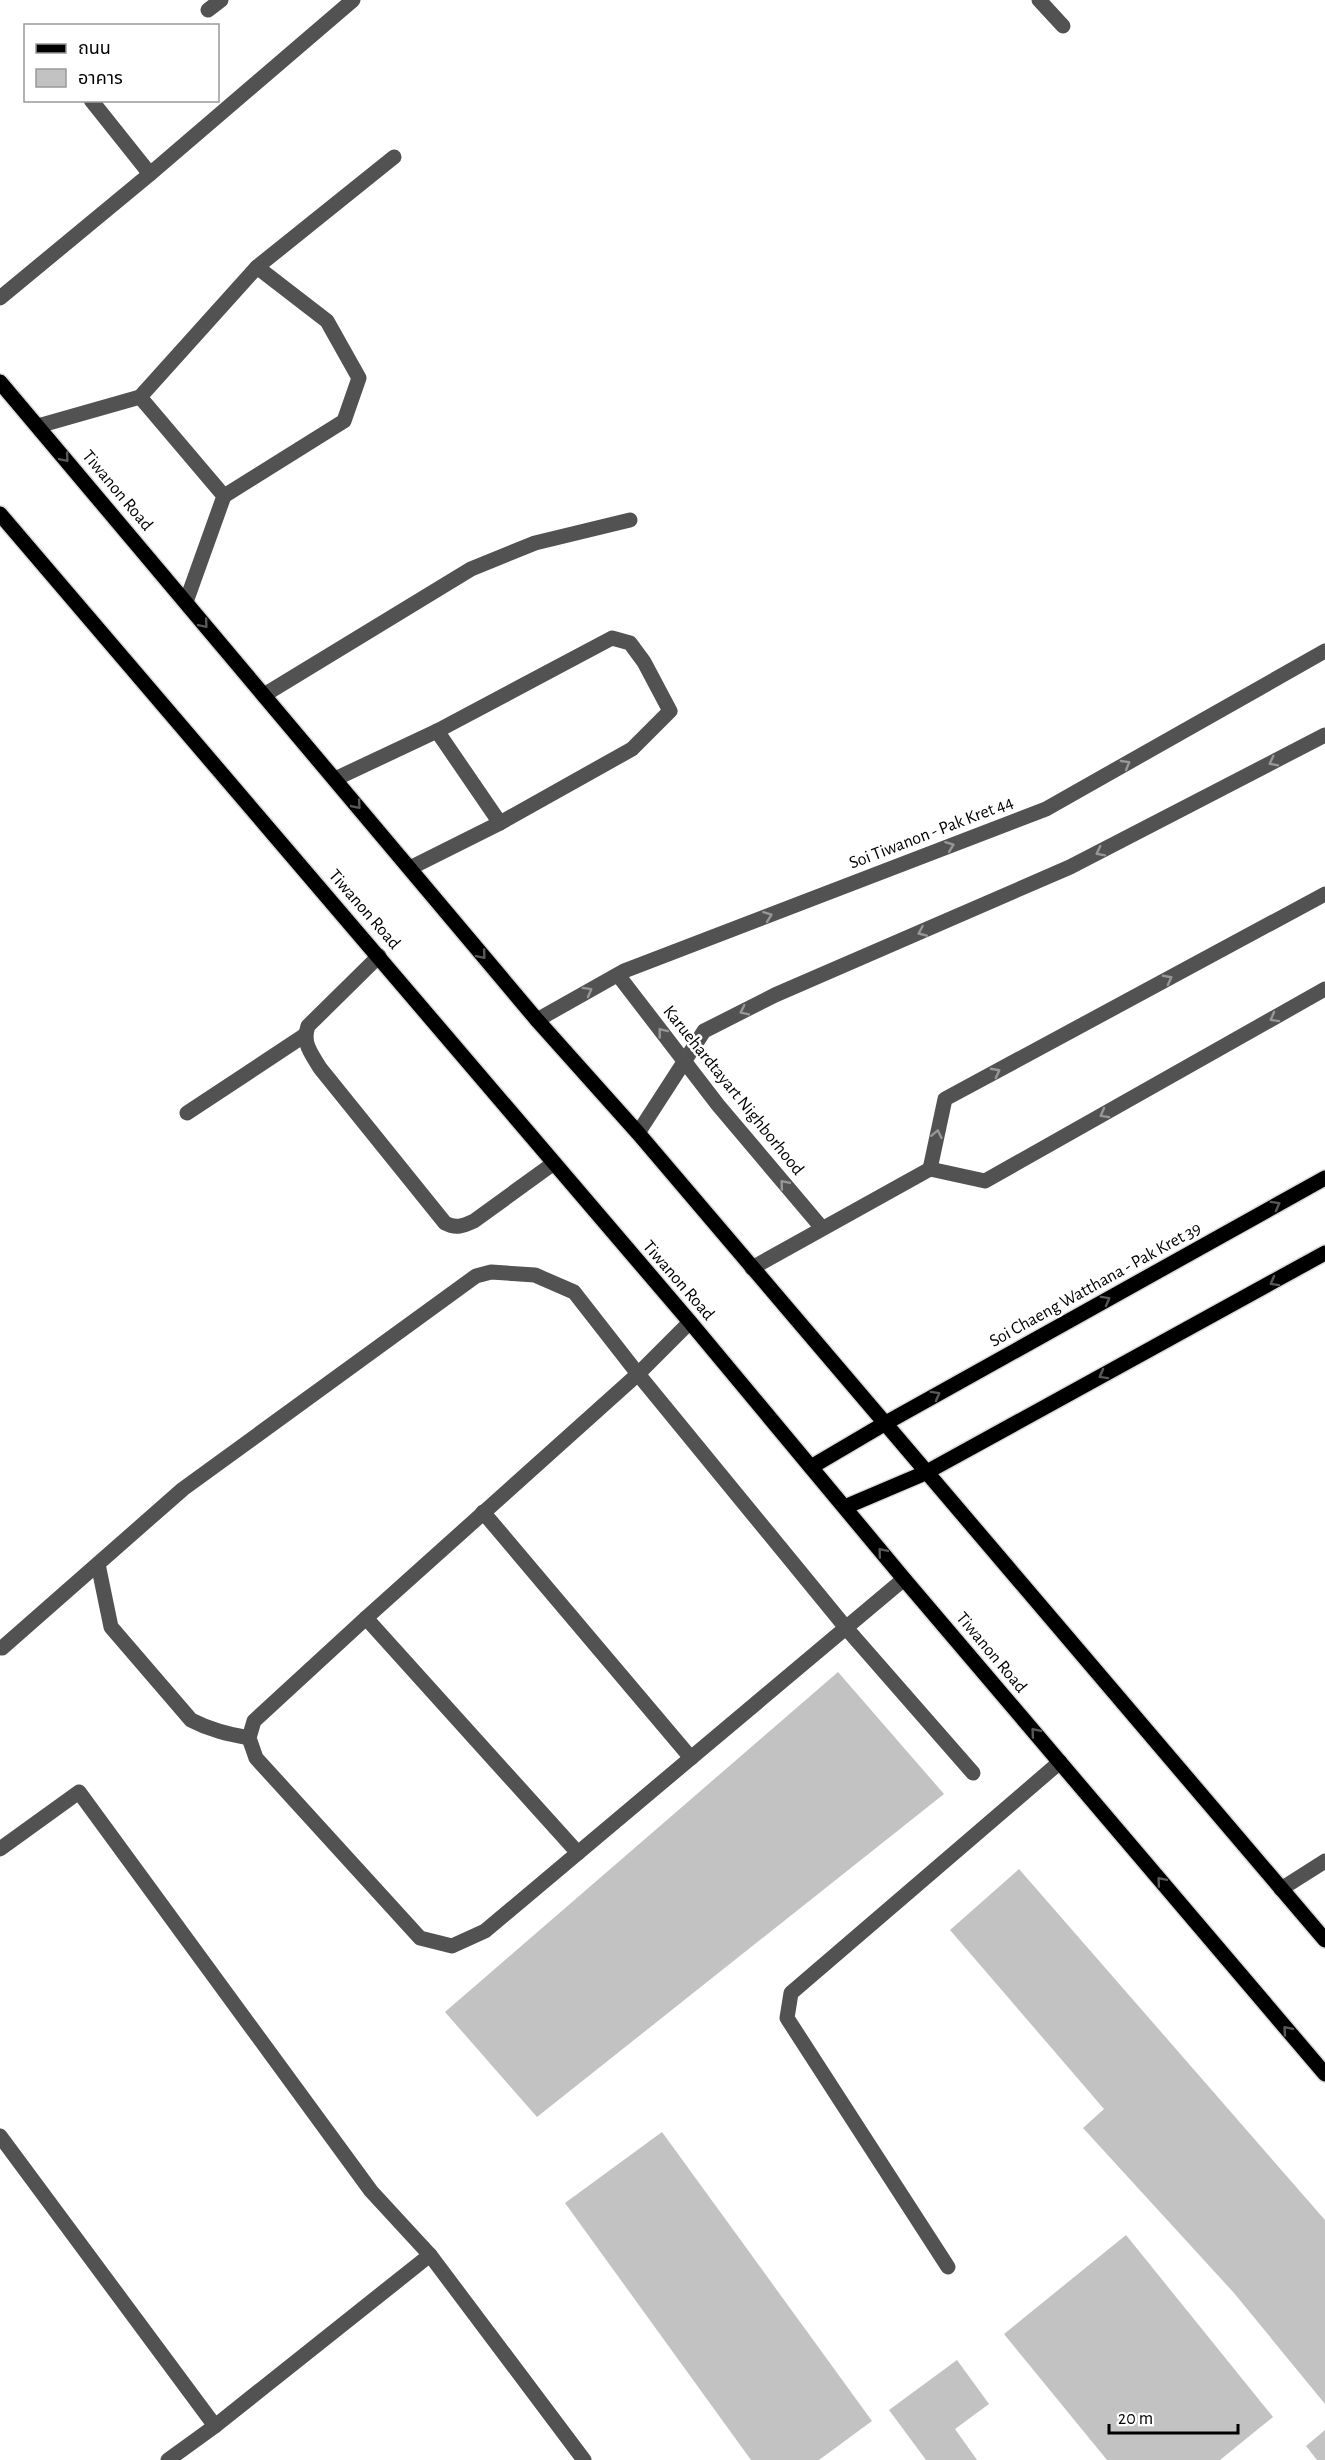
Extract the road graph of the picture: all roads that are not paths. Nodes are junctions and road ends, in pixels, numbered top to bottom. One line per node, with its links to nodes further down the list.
1 (221, 0): 4 (street)
2 (353, 0): 8 (street)
3 (1039, 0): 5 (street)
4 (208, 10)
5 (1063, 26)
6 (93, 102): 8 (street)
7 (394, 157): 9 (street)
8 (150, 174): 10 (street)
9 (256, 267): 12 (street); 14 (street)
10 (0, 298)
11 (0, 382): 13 (main road, Tiwanon Road)
12 (140, 397): 13 (street); 14 (street)
13 (38, 426): 17 (main road, Tiwanon Road, one-way to 17)
14 (224, 496): 17 (street)
15 (0, 514): 26 (main road, Tiwanon Road)
16 (630, 520): 19 (street)
17 (186, 602): 19 (main road, Tiwanon Road, one-way to 19)
18 (1325, 651): 27 (street, Soi Tiwanon - Pak Kret 44, one-way to 18)
19 (264, 695): 22 (main road, Tiwanon Road)
20 (437, 730): 22 (street); 23 (street); 23 (street)
21 (1325, 735): 31 (street, one-way to 31)
22 (334, 779): 24 (main road, Tiwanon Road, one-way to 24)
23 (500, 823): 24 (street)
24 (410, 868): 29 (main road, Tiwanon Road, one-way to 29)
25 (1325, 894): 35 (street, one-way to 25)
26 (379, 956): 30 (street); 34 (main road, Tiwanon Road)
27 (618, 975): 29 (street, Soi Tiwanon - Pak Kret 44, one-way to 27); 31 (street, Karuehardtayart Nighborhood, one-way to 27)
28 (1325, 989): 35 (street, one-way to 35)
29 (537, 1020): 33 (main road, Tiwanon Road)
30 (305, 1035): 32 (street); 34 (street)
31 (684, 1061): 33 (street); 37 (street, Karuehardtayart Nighborhood, one-way to 31)
32 (187, 1113)
33 (638, 1133): 39 (main road, Tiwanon Road)
34 (554, 1163): 40 (main road, Tiwanon Road)
35 (930, 1168): 37 (street)
36 (1325, 1178): 42 (main road, Soi Chaeng Watthana - Pak Kret 39, one-way to 36)
37 (822, 1228): 39 (street)
38 (1325, 1253): 44 (main road, one-way to 44)
39 (752, 1268): 42 (main road, Tiwanon Road)
40 (690, 1322): 41 (street); 43 (main road, Tiwanon Road)
41 (638, 1374): 46 (street); 47 (street); 50 (street)
42 (885, 1424): 43 (main road, Soi Chaeng Watthana - Pak Kret 39); 44 (main road, Tiwanon Road)
43 (811, 1467): 45 (main road, Tiwanon Road)
44 (925, 1473): 45 (main road); 59 (main road, Tiwanon Road)
45 (845, 1508): 48 (main road, Tiwanon Road, one-way to 45)
46 (483, 1512): 49 (street); 53 (street)
47 (98, 1564): 51 (street); 52 (street)
48 (904, 1579): 50 (street); 54 (main road, Tiwanon Road, one-way to 48)
49 (366, 1618): 52 (street); 57 (street)
50 (847, 1629): 53 (street); 55 (street)
51 (2, 1648)
52 (249, 1738): 57 (street)
53 (692, 1758): 57 (street)
54 (1060, 1762): 61 (main road, Tiwanon Road, one-way to 54); 64 (street)
55 (973, 1773)
56 (0, 1849): 63 (street)
57 (578, 1853)
58 (1325, 1861): 59 (street)
59 (1281, 1889): 60 (main road, Tiwanon Road)
60 (1325, 1940)
61 (1325, 2074)
62 (0, 2136): 65 (street)
63 (430, 2255): 65 (street); 67 (street)
64 (948, 2267)
65 (215, 2427): 66 (street)
66 (168, 2460)
67 (584, 2460)

